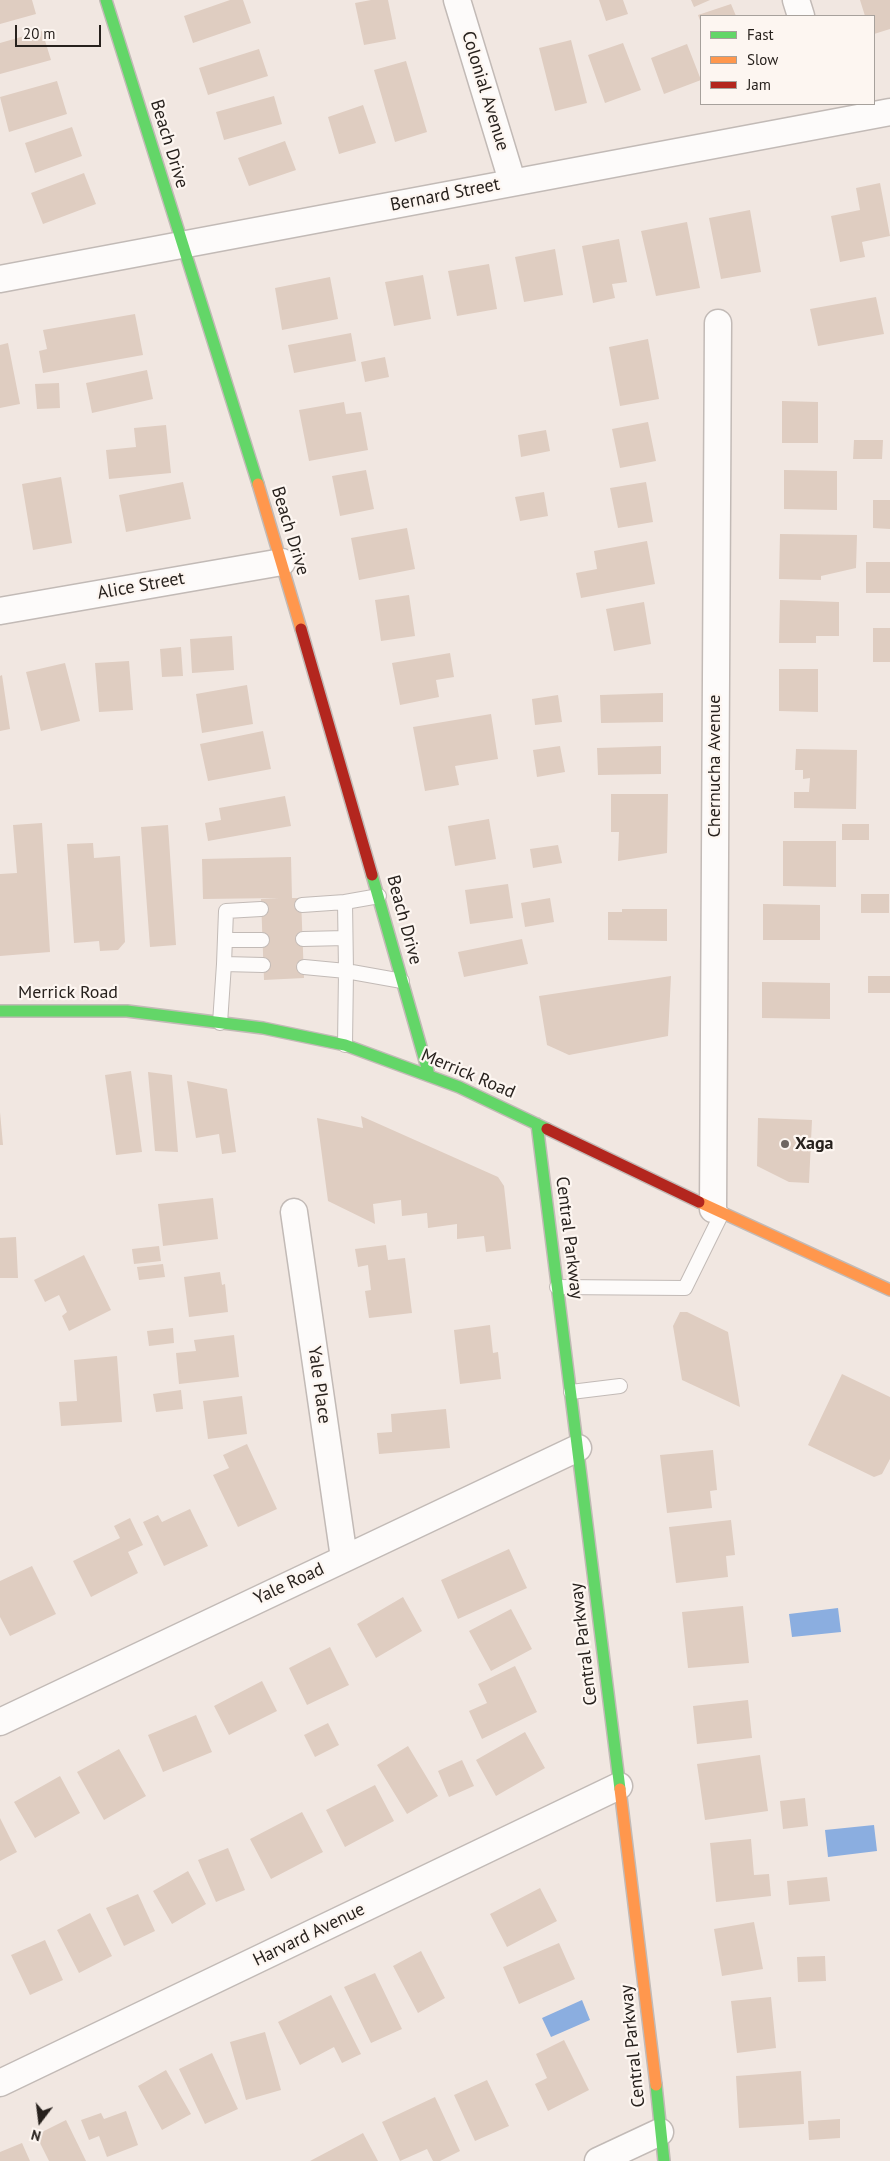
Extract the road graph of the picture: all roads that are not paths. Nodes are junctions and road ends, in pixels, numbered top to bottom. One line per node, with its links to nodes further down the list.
1 (106, 0): 8 (street, Beach Drive)
2 (458, 0): 7 (street, Colonial Avenue)
3 (796, 0): 4 (street)
4 (801, 15)
5 (890, 112): 6 (street, Bernard Street)
6 (832, 113): 7 (street, Bernard Street)
7 (512, 181): 8 (street, Bernard Street)
8 (183, 246): 9 (street, Bernard Street); 11 (street, Beach Drive)
9 (0, 279)
10 (718, 323): 31 (street, Chernucha Avenue)
11 (282, 562): 12 (street, Alice Street); 13 (street, Beach Drive)
12 (0, 611)
13 (379, 896): 14 (lane); 25 (street, Beach Drive)
14 (345, 902): 15 (lane); 17 (lane)
15 (302, 905)
16 (261, 909): 19 (lane)
17 (345, 938): 18 (lane); 24 (lane)
18 (303, 939)
19 (225, 940): 20 (lane); 21 (lane)
20 (262, 940)
21 (224, 964): 22 (lane); 27 (lane)
22 (263, 965)
23 (304, 967): 24 (lane)
24 (346, 971): 25 (lane); 28 (lane)
25 (402, 981): 29 (street, Beach Drive)
26 (0, 1011): 27 (street, Merrick Road)
27 (220, 1023): 28 (street, Merrick Road)
28 (345, 1045): 29 (street, Merrick Road)
29 (429, 1075): 30 (street, Merrick Road)
30 (537, 1124): 31 (street, Merrick Road); 33 (street, Central Parkway)
31 (717, 1211): 33 (lane); 34 (street, Merrick Road)
32 (294, 1212): 38 (street, Yale Place)
33 (557, 1286): 36 (street, Central Parkway)
34 (890, 1290)
35 (620, 1386): 36 (lane)
36 (570, 1392): 37 (street, Central Parkway)
37 (578, 1448): 38 (street, Yale Road); 40 (street, Central Parkway)
38 (344, 1558): 39 (street, Yale Road)
39 (0, 1722)
40 (619, 1786): 41 (street, Harvard Avenue); 42 (street, Central Parkway)
41 (0, 2083)
42 (660, 2132): 43 (street); 44 (street, Central Parkway)
43 (598, 2161)
44 (664, 2161)

